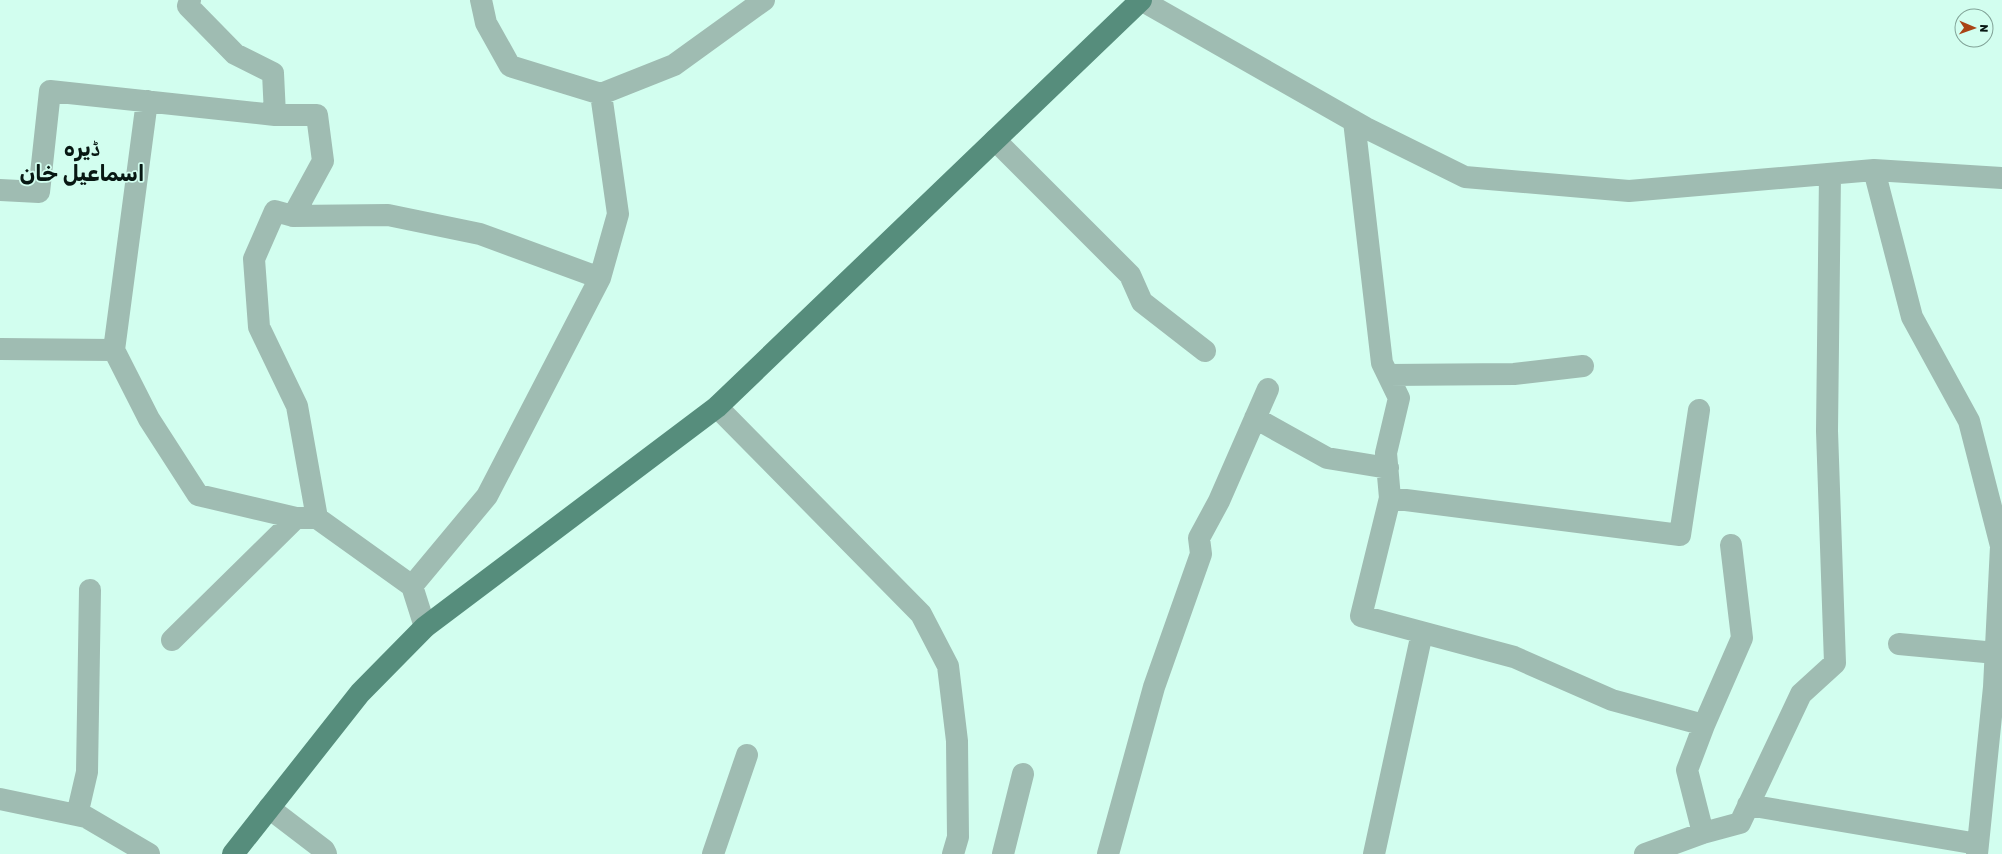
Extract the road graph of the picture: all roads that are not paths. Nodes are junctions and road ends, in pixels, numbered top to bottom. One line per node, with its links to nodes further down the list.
1 (190, 0): 7 (street)
2 (481, 0): 5 (street)
3 (764, 0): 5 (street)
4 (1141, 0): 8 (street); 9 (main road)
5 (601, 94): 15 (street)
6 (147, 101): 7 (street); 13 (street); 17 (street)
7 (275, 115): 14 (street)
8 (1354, 121): 11 (street); 20 (street)
9 (995, 140): 18 (street); 22 (main road)
10 (1874, 170): 11 (street); 12 (street); 29 (street)
11 (1830, 174): 41 (street)
12 (2002, 178)
13 (0, 190)
14 (293, 216): 15 (street); 27 (street)
15 (600, 278): 30 (street)
16 (0, 349): 17 (street)
17 (114, 350): 27 (street)
18 (1205, 351)
19 (1583, 366): 20 (street)
20 (1388, 375): 25 (street)
21 (1268, 389): 24 (street)
22 (718, 408): 32 (main road); 50 (street)
23 (1699, 410): 26 (street)
24 (1255, 418): 25 (street); 52 (street)
25 (1388, 468): 26 (street)
26 (1390, 498): 33 (street)
27 (307, 518): 30 (street); 34 (street)
28 (1731, 545): 37 (street)
29 (2001, 547): 36 (street)
30 (412, 586): 32 (street)
31 (90, 590): 43 (street)
32 (425, 627): 42 (main road)
33 (1422, 633): 37 (street); 53 (street)
34 (172, 640)
35 (1899, 644): 36 (street)
36 (1996, 653): 45 (street)
37 (1704, 725): 44 (street)
38 (747, 755): 49 (street)
39 (1023, 774): 51 (street)
40 (0, 799): 43 (street)
41 (1748, 805): 44 (street); 45 (street)
42 (269, 808): 47 (main road); 48 (street)
43 (77, 815): 46 (street)
44 (1703, 833): 54 (street)
45 (1978, 849)
46 (149, 854)
47 (232, 854)
48 (326, 854)
49 (713, 854)
50 (952, 854)
51 (1003, 854)
52 (1108, 854)
53 (1374, 854)
54 (1645, 854)

